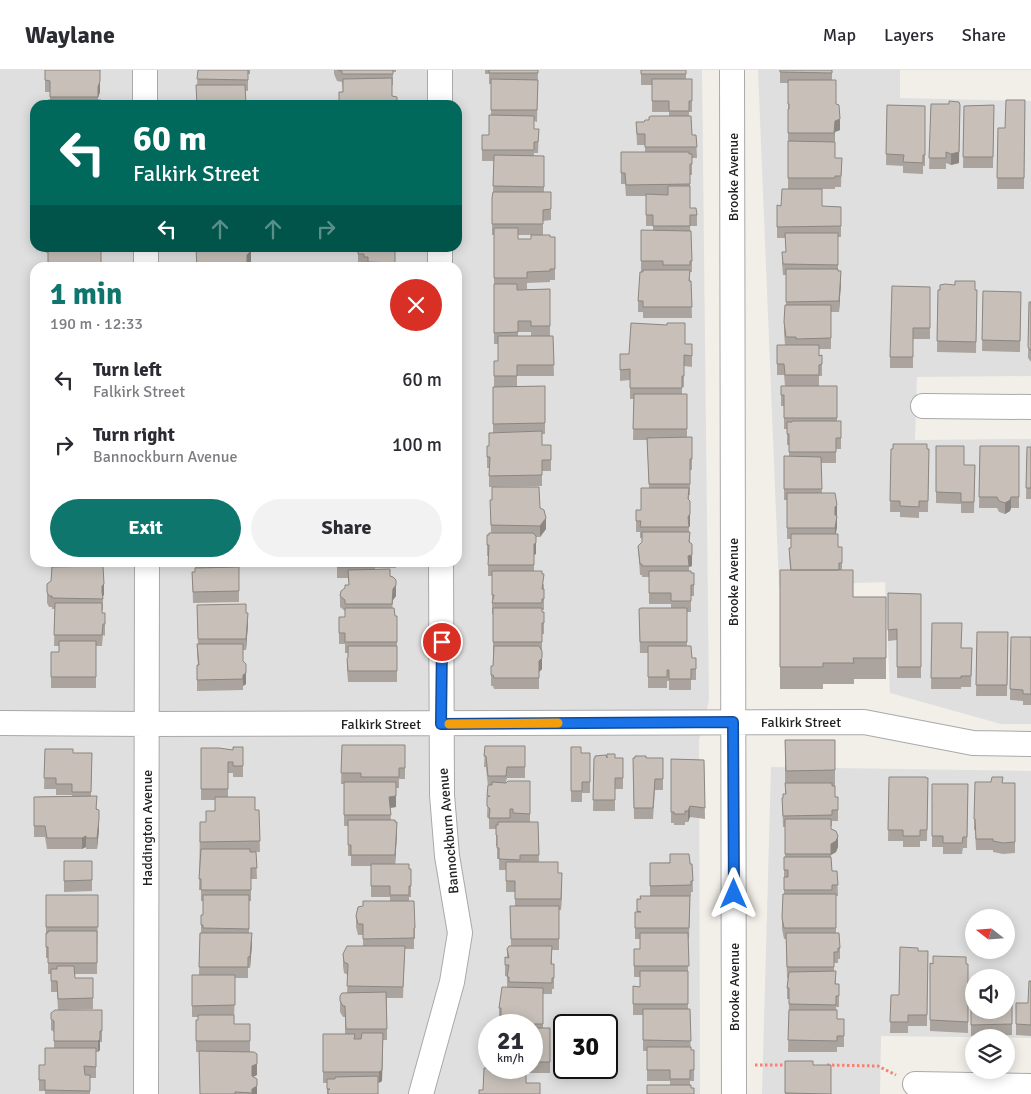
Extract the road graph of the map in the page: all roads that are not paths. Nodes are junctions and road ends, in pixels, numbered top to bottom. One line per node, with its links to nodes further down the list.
1 (145, 70): 4 (street)
2 (440, 70): 5 (street)
3 (732, 70): 10 (street, Brooke Avenue)
4 (145, 100)
5 (440, 100)
6 (923, 406): 7 (street)
7 (1031, 407)
8 (147, 567): 12 (street, Haddington Avenue)
9 (441, 567): 13 (street, Bannockburn Avenue)
10 (733, 722): 13 (street, Falkirk Street); 14 (street, Falkirk Street); 19 (street, Brooke Avenue)
11 (0, 723): 12 (street, Falkirk Street)
12 (147, 724): 13 (street, Falkirk Street); 17 (street, Haddington Avenue)
13 (441, 724): 18 (street, Bannockburn Avenue)
14 (1031, 744)
15 (915, 1084): 16 (street)
16 (1031, 1086)
17 (146, 1094)
18 (421, 1094)
19 (734, 1094)

